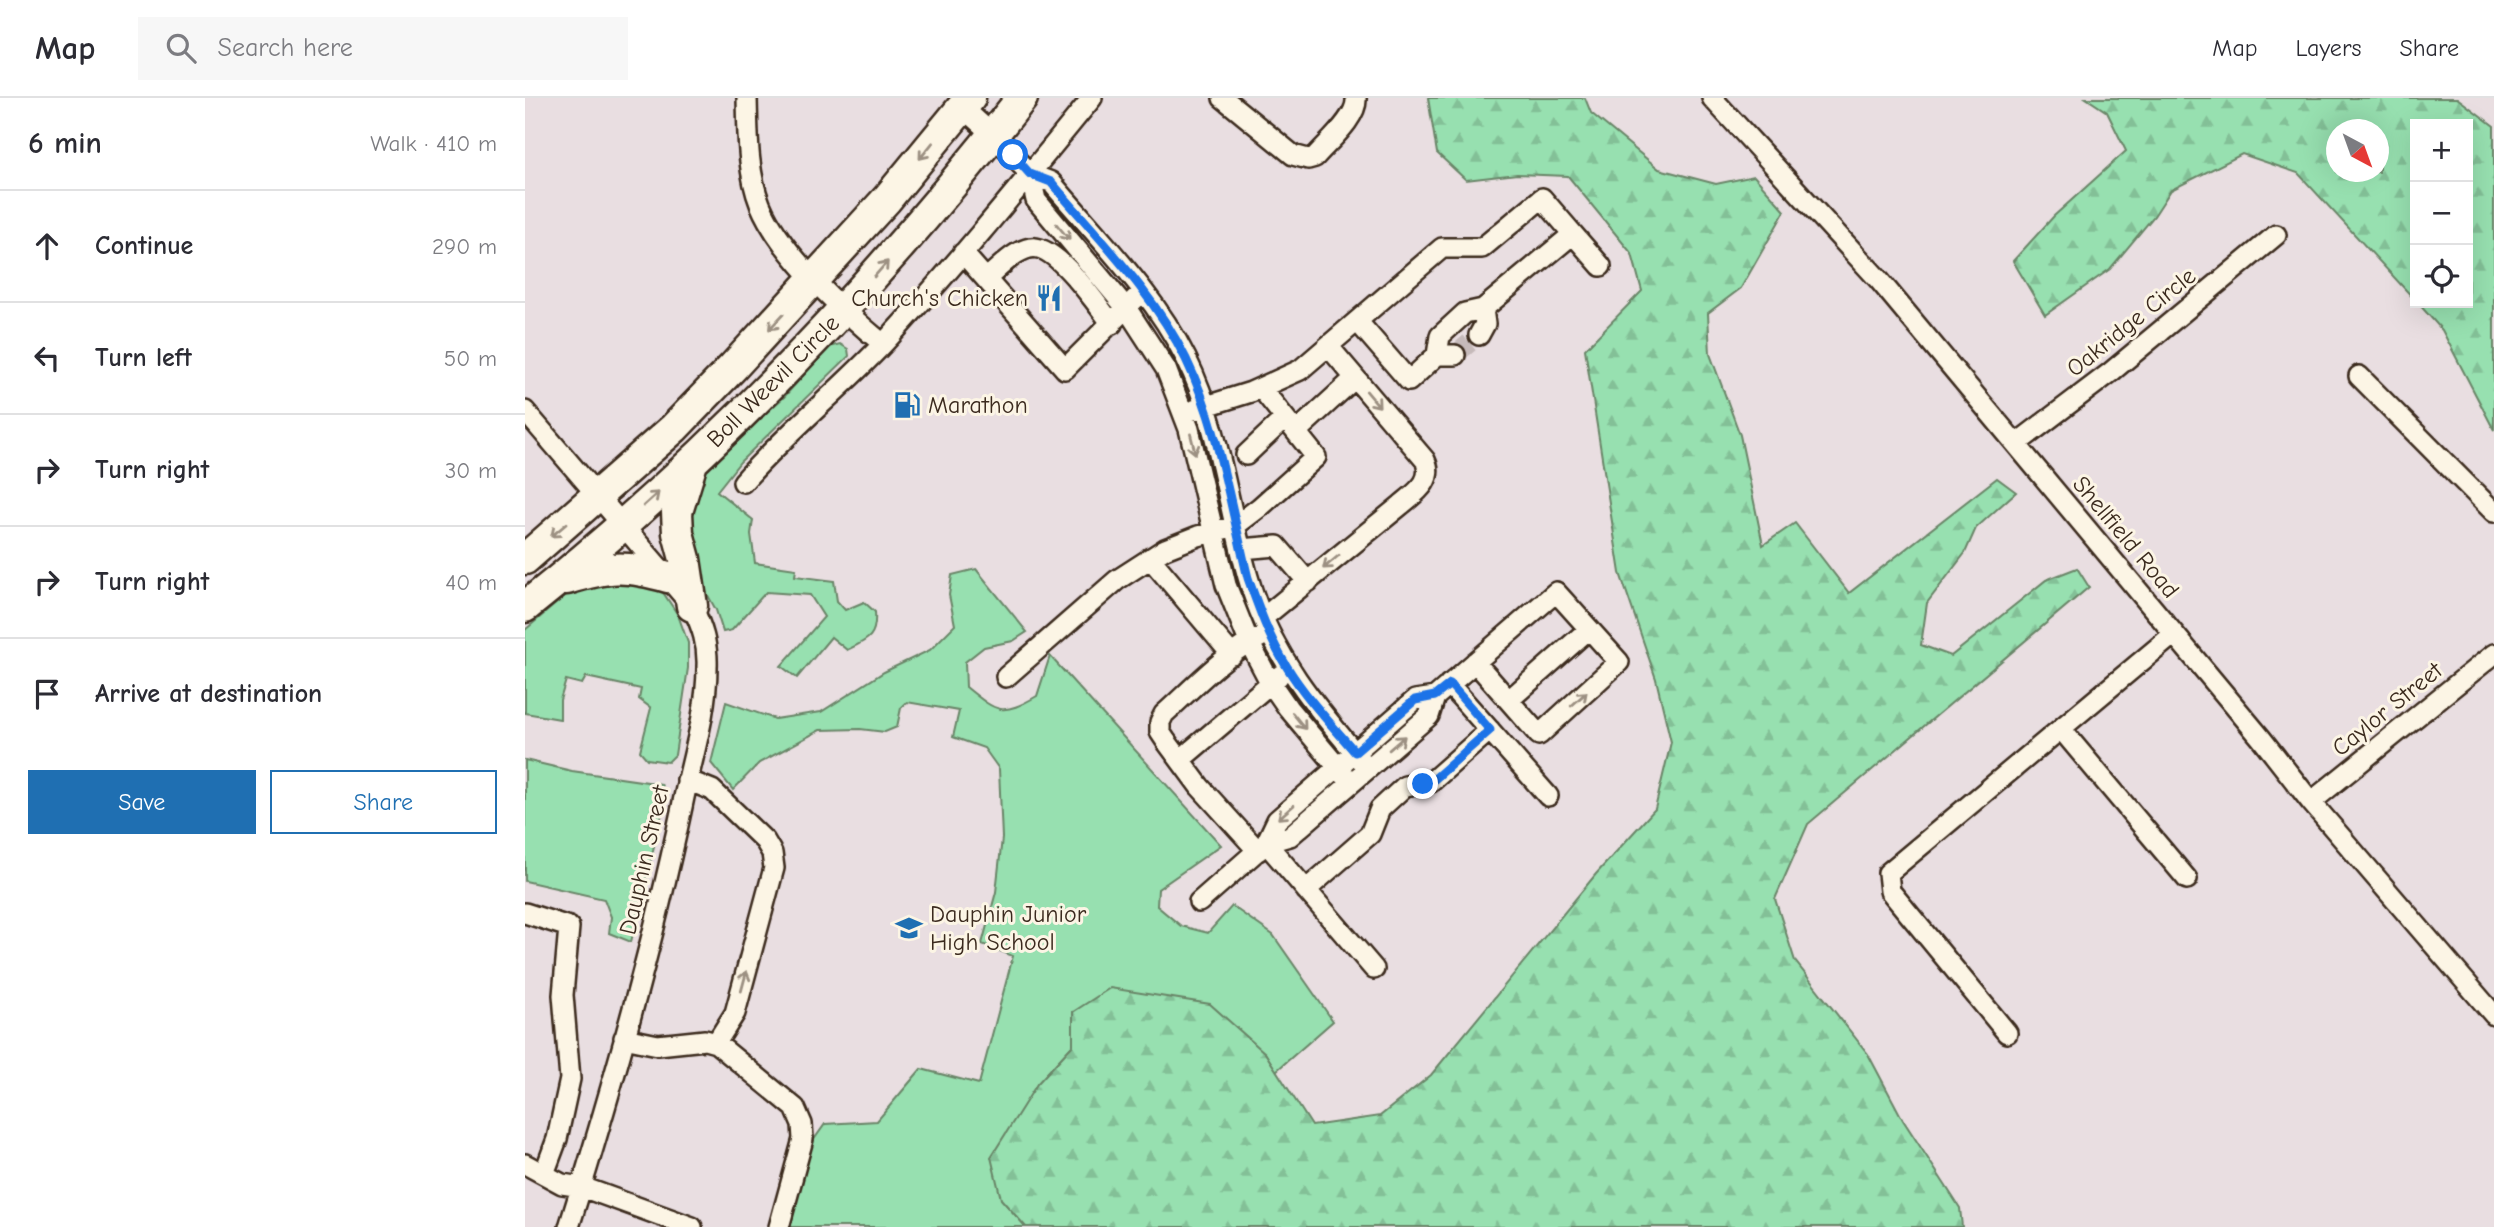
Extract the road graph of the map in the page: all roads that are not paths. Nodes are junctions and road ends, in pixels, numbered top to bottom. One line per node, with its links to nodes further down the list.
1 (747, 98): 15 (street)
2 (1022, 98): 8 (highway, Boll Weevil Circle)
3 (1092, 98): 9 (street)
4 (1223, 98): 5 (street)
5 (1356, 98)
6 (1712, 98): 32 (street, Shellfield Road)
7 (966, 103): 8 (street); 15 (highway, Boll Weevil Circle, one-way to 15)
8 (993, 135): 9 (street); 19 (highway, Boll Weevil Circle, one-way to 8)
9 (1030, 174): 12 (street); 16 (street); 17 (street, one-way to 17)
10 (1573, 234): 13 (street); 18 (street); 20 (street)
11 (2276, 235): 32 (street, Oakridge Circle)
12 (963, 253): 14 (street); 23 (street)
13 (1601, 266)
14 (986, 279): 21 (street); 21 (street)
15 (815, 280): 19 (street); 36 (highway, Boll Weevil Circle, one-way to 36)
16 (1142, 290): 17 (street); 28 (street)
17 (1128, 309): 21 (street); 30 (street)
18 (1483, 309): 20 (street); 22 (street)
19 (843, 311): 23 (street); 34 (highway, Boll Weevil Circle)
20 (1358, 321): 24 (street)
21 (1112, 324)
22 (1479, 335)
23 (883, 344): 35 (street)
24 (1329, 347): 26 (street); 27 (street)
25 (2359, 376): 37 (street)
26 (1355, 378): 31 (street); 46 (street, one-way to 46)
27 (1261, 388): 28 (street); 31 (street)
28 (1205, 407): 30 (street); 39 (street)
29 (525, 411): 36 (street, Dauphin Street)
30 (1184, 413): 40 (street, one-way to 40)
31 (1290, 425): 33 (street); 39 (street)
32 (2017, 444): 51 (street, Shellfield Road)
33 (1246, 454)
34 (692, 462): 38 (highway, Boll Weevil Circle, one-way to 34); 47 (highway)
35 (743, 482)
36 (598, 497): 38 (street, Dauphin Street); 43 (highway, Boll Weevil Circle, one-way to 43)
37 (2494, 512)
38 (622, 525): 44 (street, Dauphin Street); 45 (highway, Boll Weevil Circle)
39 (1235, 526): 40 (street); 41 (street)
40 (1214, 532): 42 (street); 52 (street)
41 (1241, 550): 46 (street); 49 (street)
42 (1150, 558): 54 (street); 57 (street)
43 (525, 559)
44 (668, 576): 45 (highway); 47 (street, Dauphin Street)
45 (557, 582): 48 (highway, Boll Weevil Circle)
46 (1308, 582): 49 (street)
47 (692, 606): 67 (street, Dauphin Street)
48 (525, 607)
49 (1266, 626): 52 (street); 56 (street)
50 (1589, 629): 55 (street); 60 (street); 60 (street, one-way to 50)
51 (2174, 634): 61 (street); 70 (street, Shellfield Road)
52 (1249, 642): 54 (street); 58 (street)
53 (2494, 654): 70 (street, Caylor Street)
54 (1232, 655): 64 (street)
55 (1475, 662): 59 (street); 60 (street)
56 (1289, 669): 58 (street); 63 (street)
57 (1006, 677)
58 (1270, 682): 64 (street); 65 (street, one-way to 65)
59 (1442, 690): 62 (street); 63 (street); 66 (street, one-way to 59)
60 (1509, 700)
61 (2061, 729): 72 (street); 78 (street)
62 (1490, 730): 69 (street); 73 (street)
63 (1355, 752): 65 (street); 66 (street)
64 (1180, 760): 71 (street)
65 (1338, 767): 68 (street); 71 (street, one-way to 71)
66 (1369, 768): 68 (street)
67 (687, 780): 79 (street, Dauphin Street); 80 (street, one-way to 67)
68 (1351, 783): 71 (street)
69 (1548, 796)
70 (2311, 802): 77 (street, Shellfield Road)
71 (1262, 847): 73 (street); 74 (street)
72 (2187, 879)
73 (1306, 890): 76 (street)
74 (1199, 902)
75 (525, 913): 82 (street)
76 (1374, 969)
77 (2494, 1015)
78 (2007, 1033)
79 (624, 1038): 80 (street); 83 (street, Dauphin Street)
80 (716, 1043): 86 (street)
81 (525, 1164): 82 (street)
82 (544, 1174): 83 (street)
83 (582, 1187): 84 (street, Dauphin Street); 85 (street)
84 (569, 1227)
85 (692, 1227)
86 (779, 1227)

